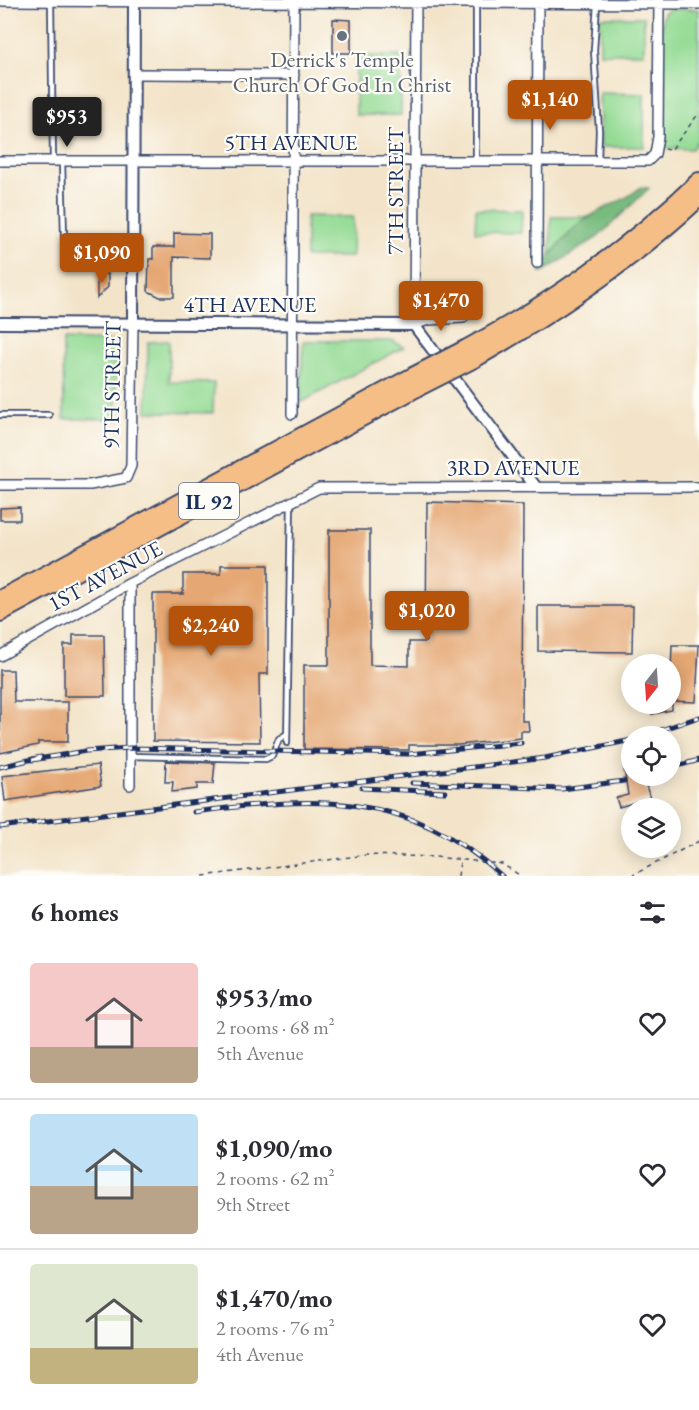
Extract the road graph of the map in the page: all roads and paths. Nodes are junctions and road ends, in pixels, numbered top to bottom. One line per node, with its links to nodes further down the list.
1 (0, 1): 2 (street)
2 (40, 1): 3 (street)
3 (51, 1): 4 (street); 18 (lane)
4 (134, 1): 5 (street); 13 (street, 9TH STREET)
5 (294, 1): 6 (street); 14 (street)
6 (354, 1): 7 (street)
7 (416, 1): 8 (street); 21 (street, 7TH STREET)
8 (476, 1): 9 (street); 22 (lane)
9 (538, 2): 10 (street); 23 (street)
10 (597, 2): 11 (street); 24 (lane)
11 (659, 2): 12 (street); 16 (street)
12 (699, 4)
13 (134, 74): 14 (street); 19 (street, 9TH STREET)
14 (294, 75): 20 (street)
15 (699, 113): 16 (path)
16 (657, 148): 24 (street, 5TH AVENUE)
17 (0, 161): 18 (street, 5TH AVENUE)
18 (57, 161): 19 (street, 5TH AVENUE); 30 (lane)
19 (134, 161): 20 (street, 5TH AVENUE); 35 (street, 9TH STREET)
20 (293, 162): 21 (street, 5TH AVENUE); 36 (street)
21 (414, 162): 22 (street, 5TH AVENUE); 37 (street, 7TH STREET)
22 (476, 162): 23 (street, 5TH AVENUE)
23 (536, 162): 24 (street, 5TH AVENUE); 31 (street)
24 (598, 163)
25 (699, 174): 28 (highway)
26 (699, 181): 28 (highway, IL 92)
27 (699, 198): 32 (highway, IL 92)
28 (669, 208): 38 (highway, IL 92)
29 (699, 213): 32 (highway)
30 (64, 237)
31 (537, 263)
32 (592, 285): 38 (highway, IL 92)
33 (463, 318): 37 (street, 4TH AVENUE)
34 (0, 323): 35 (street, 4TH AVENUE)
35 (133, 324): 36 (street, 4TH AVENUE); 43 (street, 9TH STREET)
36 (293, 324): 37 (street, 4TH AVENUE); 40 (street)
37 (414, 325): 45 (street)
38 (471, 353): 39 (highway, IL 92, bridge)
39 (415, 382): 49 (highway, IL 92); 50 (highway, IL 92)
40 (292, 414)
41 (0, 415): 42 (lane)
42 (50, 415)
43 (0, 485)
44 (327, 486): 45 (street, 3RD AVENUE); 47 (street, 1ST AVENUE)
45 (535, 486): 46 (street, 3RD AVENUE)
46 (699, 487)
47 (291, 500): 48 (street, 1ST AVENUE); 52 (lane)
48 (130, 584): 51 (street, 1ST AVENUE); 54 (street)
49 (0, 599)
50 (0, 613)
51 (0, 656)
52 (287, 734): 53 (lane); 54 (lane)
53 (287, 743)
54 (130, 756): 55 (street)
55 (130, 785)
56 (699, 841): 61 (path)
57 (460, 860): 58 (path); 59 (path); 60 (path)
58 (203, 876)
59 (458, 876)
60 (521, 876)
61 (631, 876)

